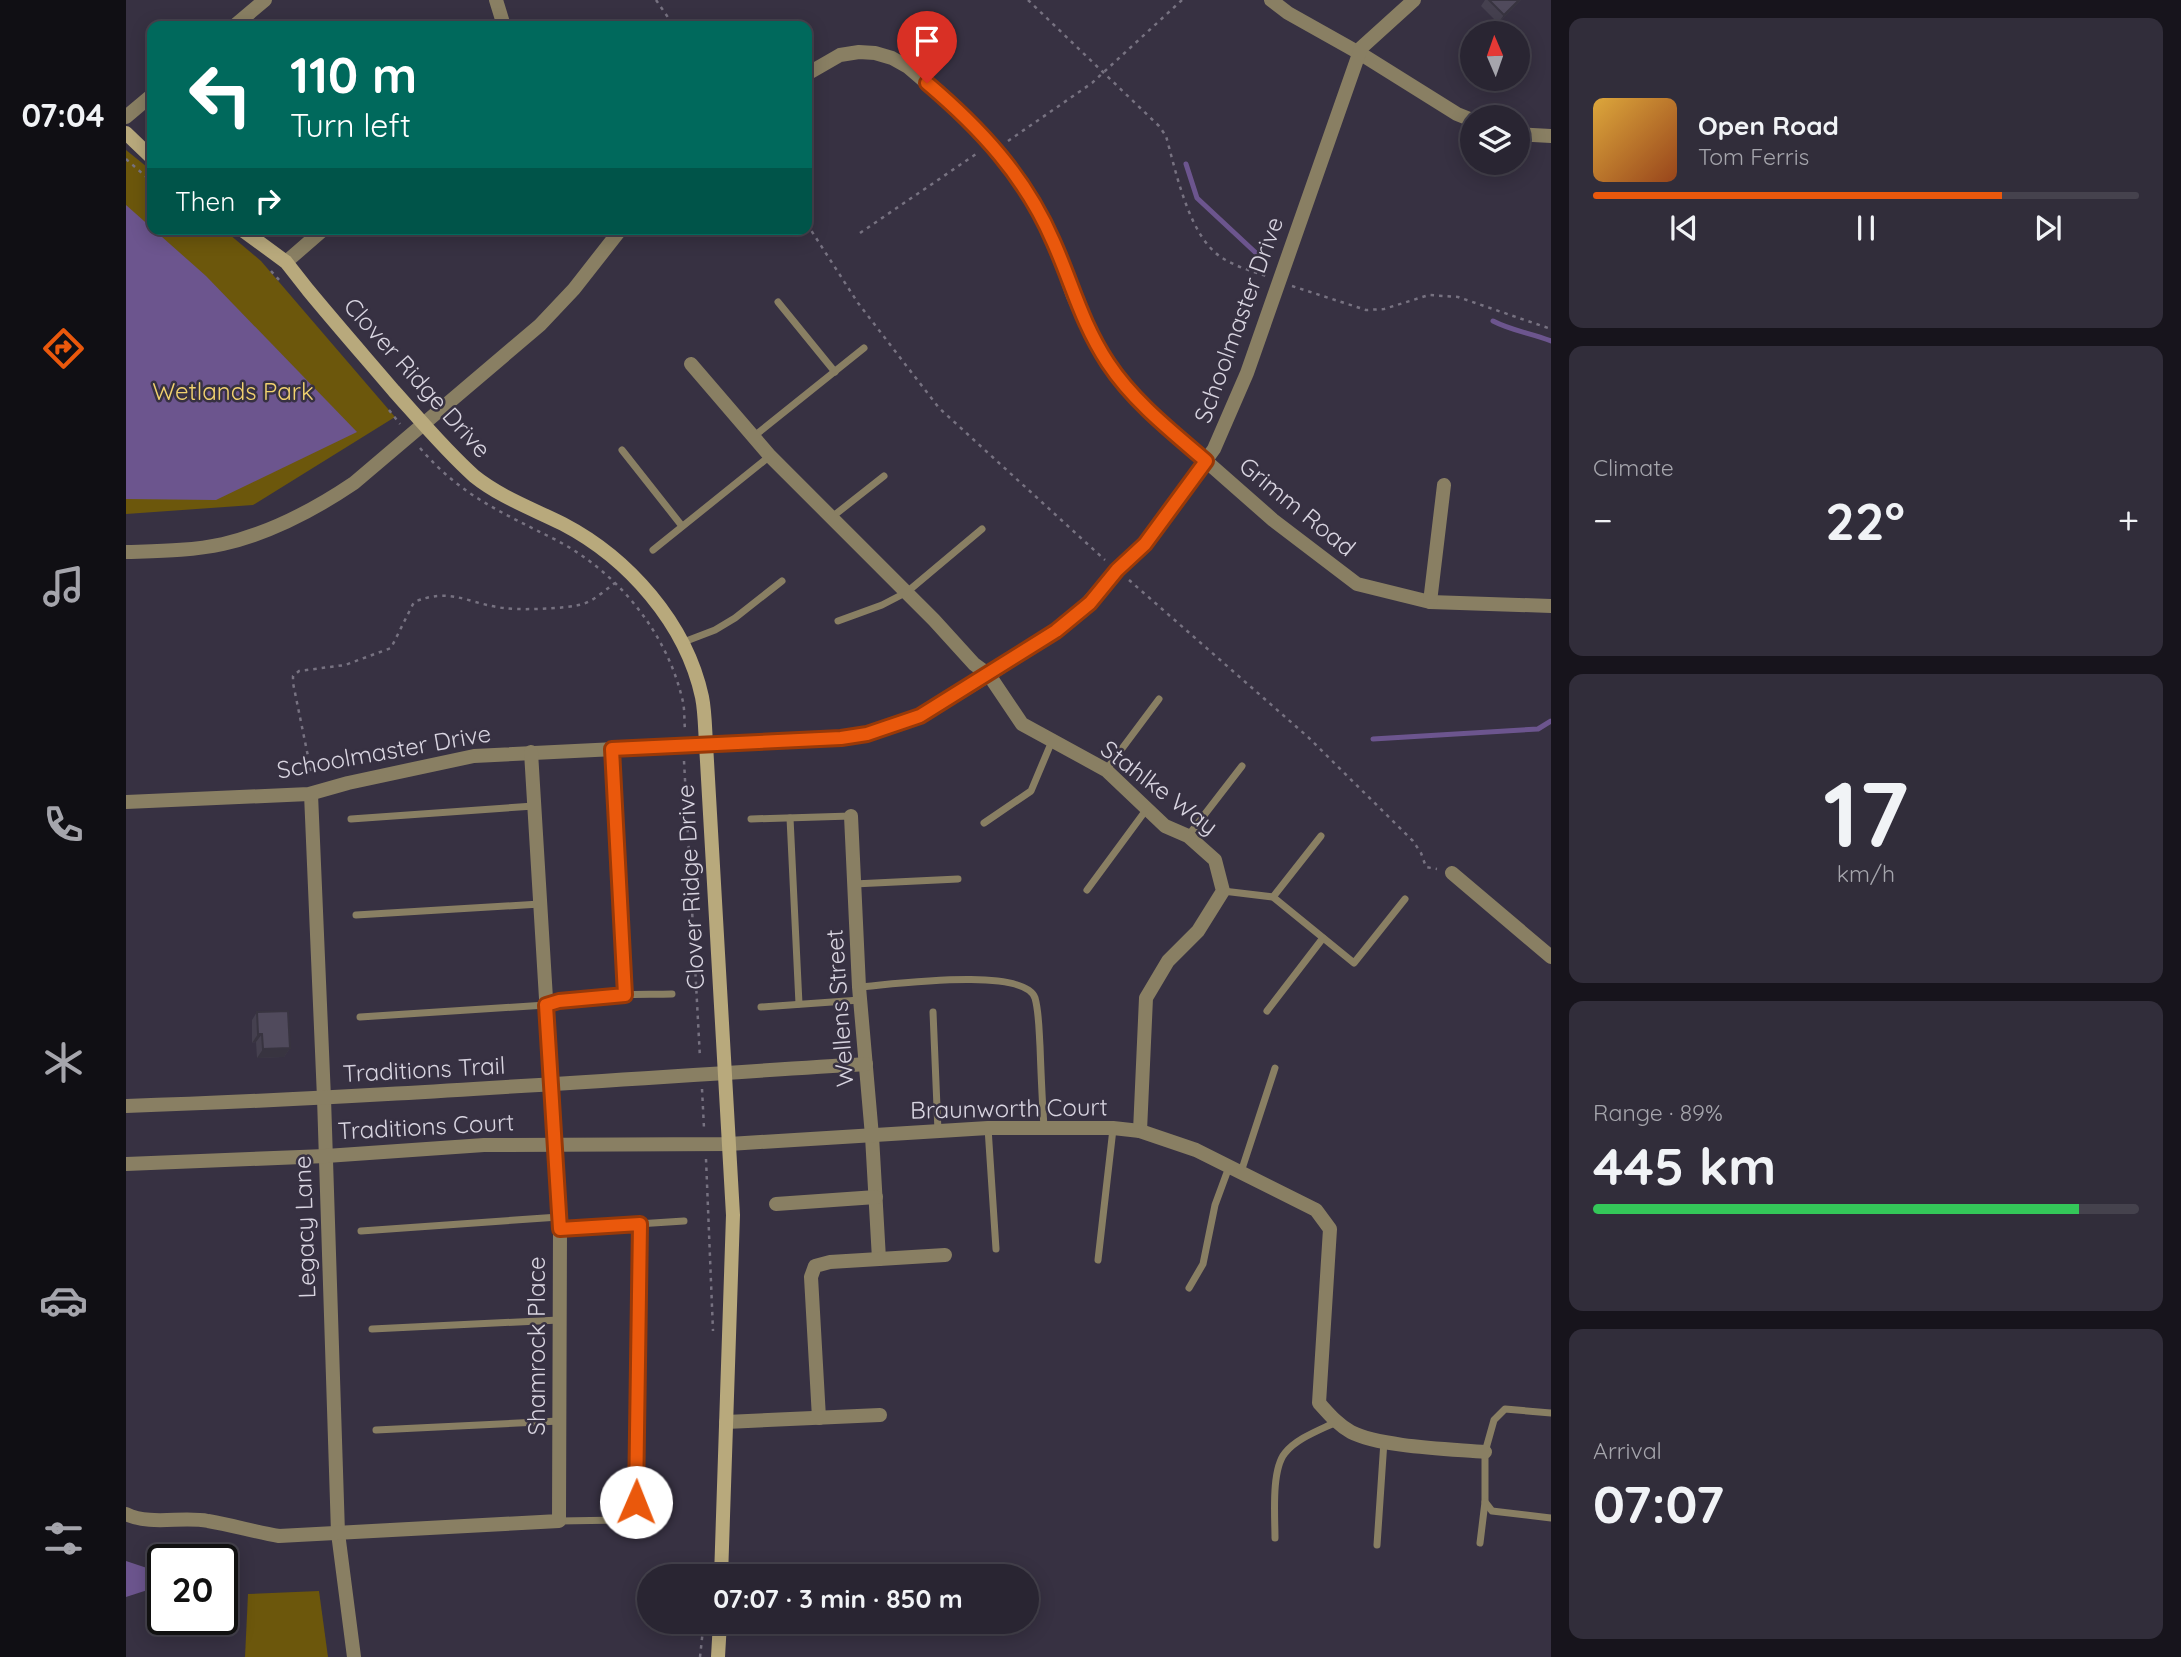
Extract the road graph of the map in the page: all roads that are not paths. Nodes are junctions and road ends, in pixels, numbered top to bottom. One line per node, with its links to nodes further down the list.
1 (265, 0): 5 (street)
2 (496, 0): 6 (street)
3 (1271, 0): 7 (street)
4 (1414, 0): 7 (street, Schoolmaster Drive)
5 (240, 21)
6 (502, 21)
7 (1361, 54): 10 (street); 28 (street, Schoolmaster Drive)
8 (812, 70): 28 (street, Grimm Road)
9 (147, 98): 11 (street)
10 (1460, 115)
11 (126, 117)
12 (126, 133): 15 (street)
13 (1530, 135): 14 (street)
14 (1551, 136)
15 (147, 154)
16 (249, 235): 19 (street, Clover Ridge Drive)
17 (317, 235): 19 (street)
18 (616, 235): 24 (street)
19 (286, 262): 24 (street, Clover Ridge Drive)
20 (778, 302): 23 (lane)
21 (863, 348): 23 (lane)
22 (691, 364): 25 (street, Stahlke Way)
23 (835, 372): 25 (lane)
24 (423, 424): 35 (street); 41 (street, Clover Ridge Drive)
25 (753, 437): 27 (street, Stahlke Way)
26 (622, 450): 32 (lane)
27 (770, 456): 31 (street, Stahlke Way); 32 (lane)
28 (1206, 461): 38 (street, Grimm Road); 42 (street, Schoolmaster Drive)
29 (884, 476): 31 (lane)
30 (1444, 485): 38 (street)
31 (832, 517): 37 (street, Stahlke Way)
32 (682, 526): 34 (lane)
33 (982, 529): 37 (lane)
34 (653, 550)
35 (126, 552)
36 (782, 581): 41 (lane)
37 (907, 592): 40 (lane); 42 (street, Stahlke Way)
38 (1430, 602): 39 (street, Grimm Road)
39 (1551, 606)
40 (838, 621)
41 (681, 643): 45 (street, Clover Ridge Drive)
42 (989, 675): 44 (street, Stahlke Way); 45 (street, Schoolmaster Drive)
43 (1159, 699): 49 (lane)
44 (1052, 741): 49 (street, Stahlke Way); 58 (lane)
45 (706, 744): 46 (street, Schoolmaster Drive); 83 (street, Clover Ridge Drive)
46 (612, 749): 47 (street, Schoolmaster Drive); 74 (lane)
47 (531, 752): 50 (street, Schoolmaster Drive); 52 (street, Shamrock Place)
48 (1242, 766): 59 (lane)
49 (1106, 770): 53 (street, Stahlke Way)
50 (311, 794): 51 (street, Schoolmaster Drive); 85 (street, Legacy Lane)
51 (126, 802)
52 (534, 806): 56 (lane); 68 (street, Shamrock Place)
53 (1146, 810): 59 (street, Stahlke Way); 64 (lane)
54 (851, 816): 55 (lane); 63 (street, Wellens Street)
55 (790, 818): 57 (lane); 75 (lane)
56 (351, 819)
57 (751, 819)
58 (985, 824)
59 (1188, 836): 65 (street, Stahlke Way)
60 (1321, 836): 66 (lane)
61 (1452, 873): 71 (street)
62 (958, 879): 63 (lane)
63 (854, 884): 73 (street, Wellens Street)
64 (1087, 890)
65 (1223, 891): 66 (lane); 90 (street)
66 (1273, 897): 70 (lane)
67 (1405, 899): 70 (lane)
68 (540, 904): 69 (lane); 76 (street, Shamrock Place)
69 (356, 915)
70 (1323, 938): 79 (lane)
71 (1551, 957)
72 (672, 994): 74 (lane)
73 (859, 994): 75 (lane); 81 (street, Wellens Street); 87 (lane)
74 (625, 995): 76 (lane)
75 (799, 1004): 77 (lane)
76 (546, 1005): 80 (lane); 84 (street, Shamrock Place)
77 (761, 1007)
78 (933, 1012): 91 (lane)
79 (1267, 1012)
80 (360, 1017)
81 (866, 1064): 83 (street); 92 (street, Wellens Street)
82 (1275, 1068): 97 (lane)
83 (725, 1073): 84 (street, Traditions Trail); 94 (street, Clover Ridge Drive)
84 (550, 1085): 85 (street, Traditions Trail); 93 (street, Shamrock Place)
85 (324, 1098): 86 (street, Traditions Trail); 95 (street, Legacy Lane)
86 (126, 1106)
87 (1044, 1126): 88 (street, Braunworth Court); 89 (street, Braunworth Court)
88 (988, 1128): 91 (street, Braunworth Court); 104 (lane)
89 (1113, 1128): 90 (street, Braunworth Court); 107 (lane)
90 (1140, 1131): 97 (street, Braunworth Court)
91 (938, 1132): 92 (street, Braunworth Court)
92 (872, 1136): 94 (street, Braunworth Court); 98 (street, Wellens Street)
93 (554, 1143): 94 (street, Traditions Court); 95 (street, Traditions Court); 101 (street, Shamrock Place)
94 (729, 1144): 115 (street, Clover Ridge Drive)
95 (325, 1156): 96 (street, Traditions Court); 124 (street, Legacy Lane)
96 (126, 1164)
97 (1235, 1169): 108 (lane); 116 (street, Braunworth Court)
98 (876, 1198): 99 (street); 106 (street, Wellens Street)
99 (776, 1204)
100 (684, 1221): 102 (lane)
101 (560, 1223): 102 (lane); 103 (lane); 109 (street, Shamrock Place)
102 (640, 1224): 123 (lane)
103 (361, 1231)
104 (996, 1249)
105 (945, 1255): 106 (street)
106 (879, 1259): 113 (street)
107 (1098, 1260)
108 (1189, 1288)
109 (559, 1320): 110 (lane); 114 (street, Shamrock Place)
110 (372, 1329)
111 (1551, 1413): 119 (lane)
112 (880, 1415): 113 (street)
113 (819, 1418): 115 (street)
114 (559, 1421): 117 (lane); 123 (street, Shamrock Place)
115 (726, 1422): 128 (street, Clover Ridge Drive)
116 (1336, 1422): 118 (street); 125 (lane)
117 (376, 1430)
118 (1384, 1441): 119 (street); 127 (lane)
119 (1485, 1452): 120 (lane)
120 (1485, 1502): 122 (lane); 126 (lane)
121 (126, 1514): 124 (street)
122 (1551, 1518)
123 (559, 1521): 124 (street)
124 (338, 1533): 130 (street, Legacy Lane)
125 (1275, 1538)
126 (1480, 1543)
127 (1377, 1545)
128 (721, 1564)
129 (719, 1634): 131 (street)
130 (354, 1657)
131 (718, 1657)

